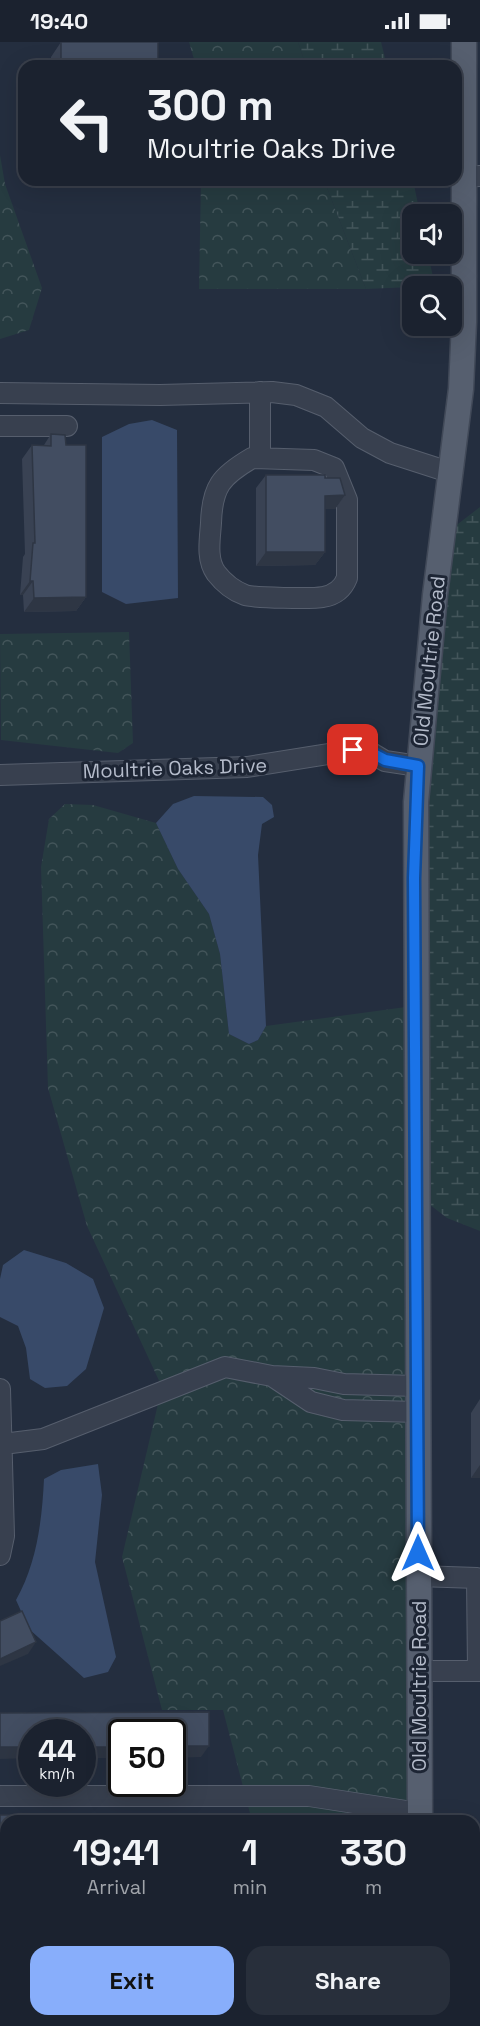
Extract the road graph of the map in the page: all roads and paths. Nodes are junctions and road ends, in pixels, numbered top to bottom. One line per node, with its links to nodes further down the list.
1 (464, 42): 2 (main road, Old Moultrie Road)
2 (472, 177): 8 (main road, Old Moultrie Road)
3 (260, 392): 4 (street); 7 (street); 8 (street)
4 (0, 393)
5 (0, 426): 6 (street)
6 (67, 426)
7 (260, 458): 7 (street)
8 (452, 473): 9 (main road, Old Moultrie Road)
9 (418, 766): 10 (street, Moultrie Oaks Drive); 12 (main road, Old Moultrie Road)
10 (0, 775)
11 (272, 1376): 12 (street); 14 (street); 15 (street)
12 (417, 1386): 14 (main road, Old Moultrie Road)
13 (0, 1389): 15 (street)
14 (417, 1412): 17 (main road, Old Moultrie Road)
15 (3, 1444): 16 (street)
16 (0, 1555)
17 (418, 1576): 18 (main road, Old Moultrie Road); 19 (street)
18 (419, 1671): 19 (street); 22 (main road, Old Moultrie Road)
19 (479, 1671)
20 (0, 1796): 21 (street)
21 (409, 1815)
22 (420, 1815)

